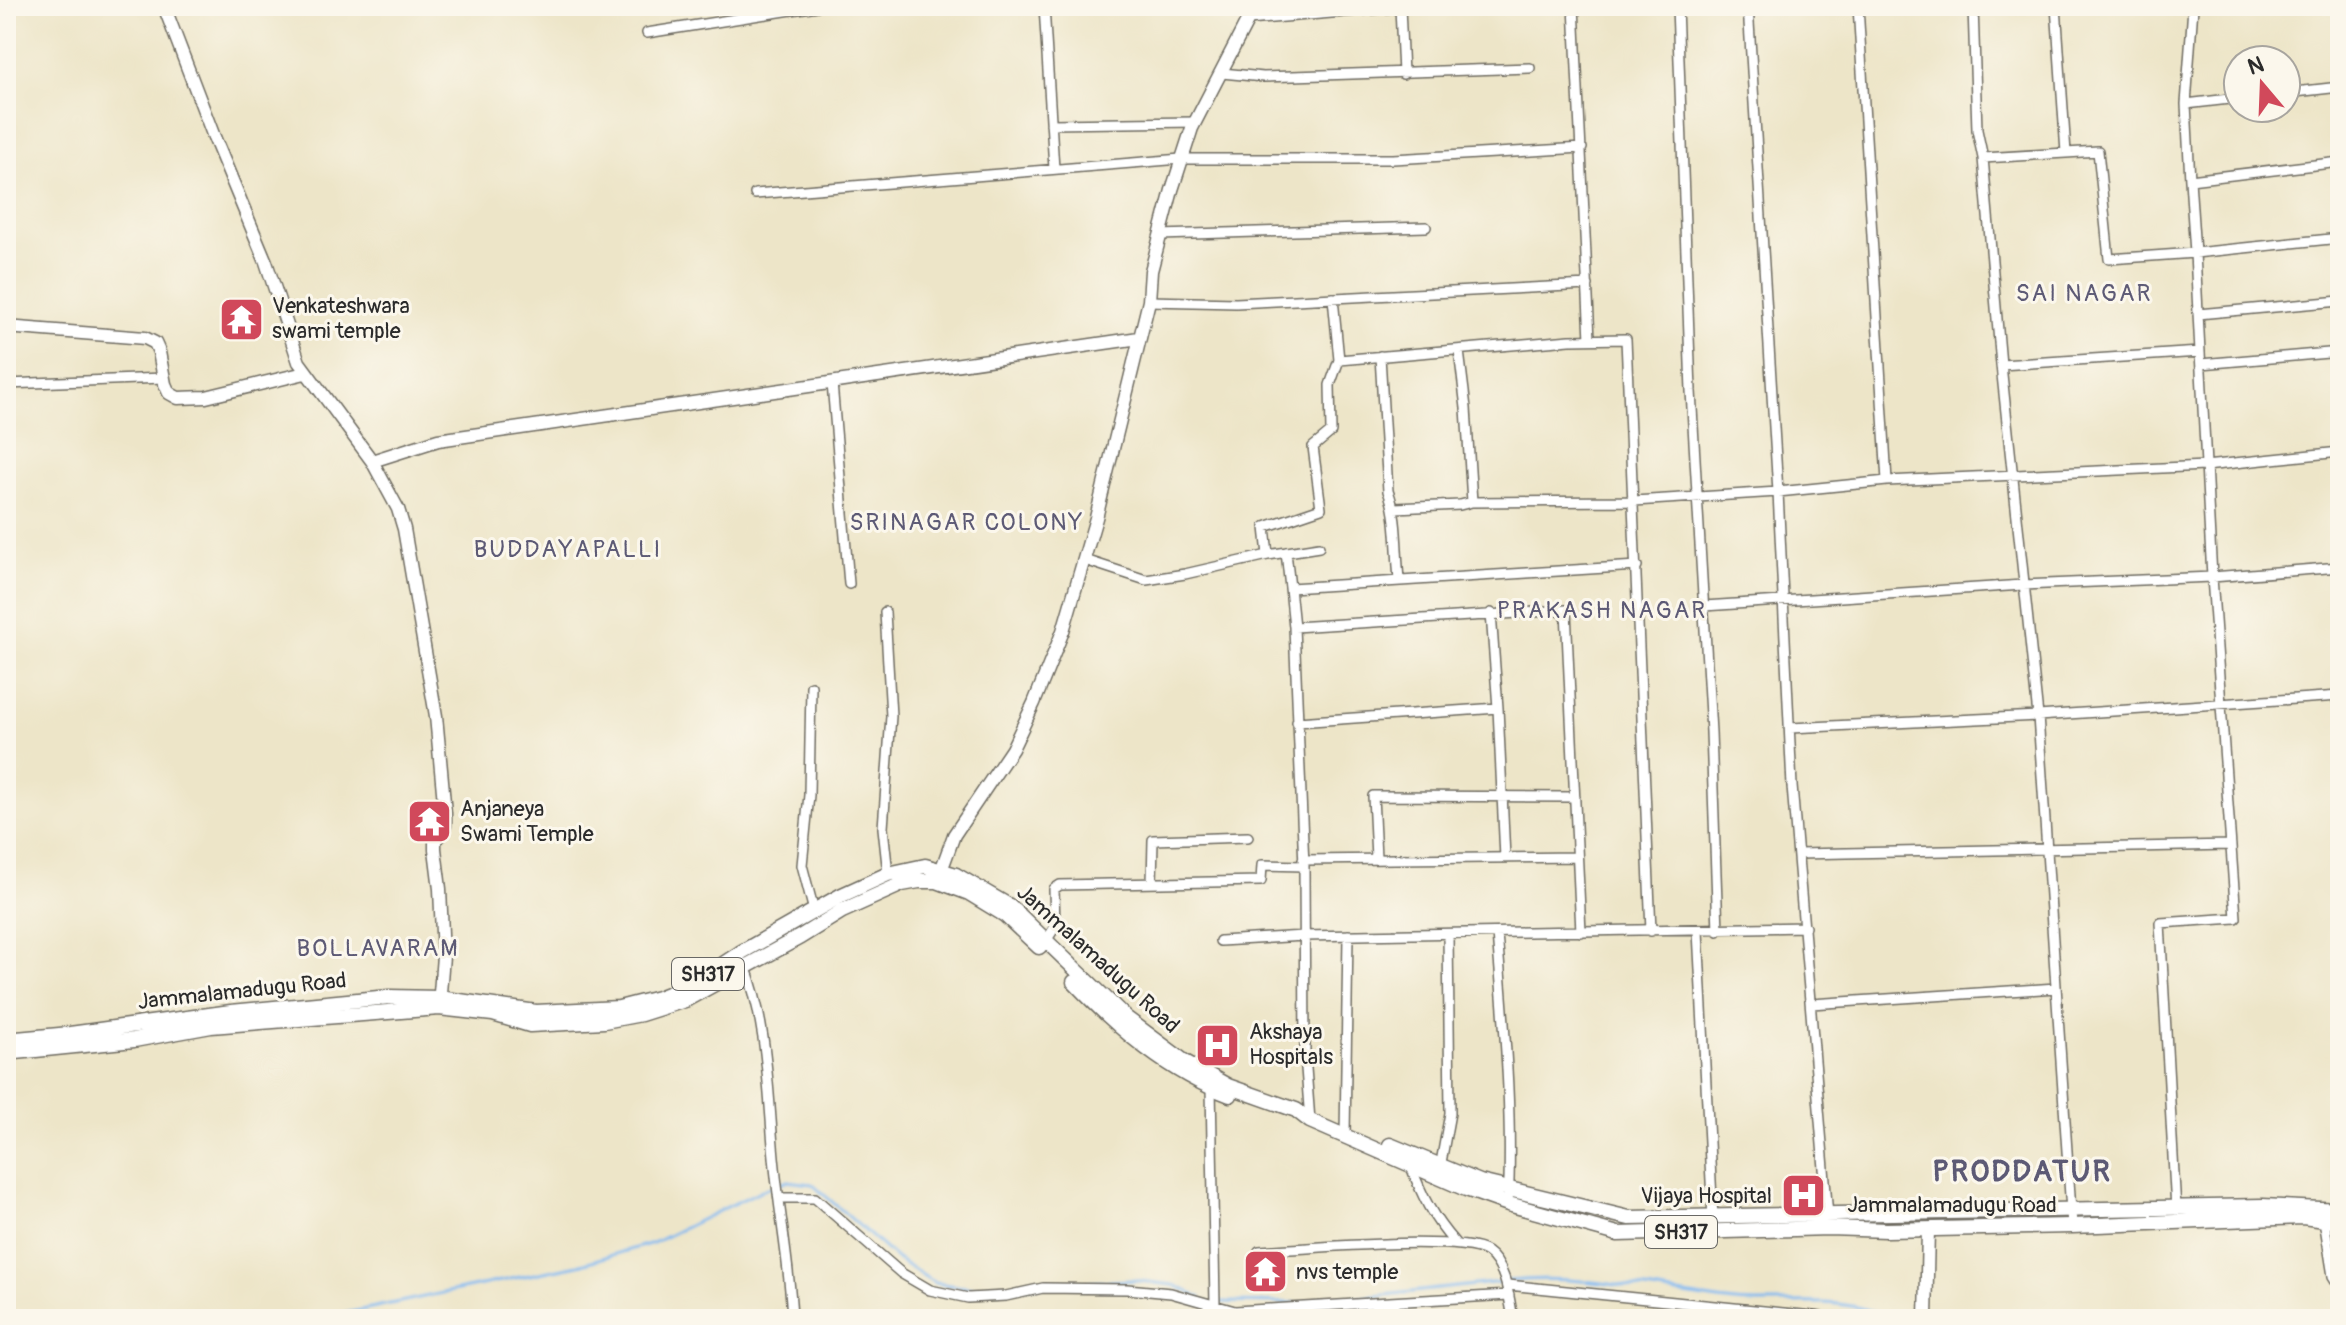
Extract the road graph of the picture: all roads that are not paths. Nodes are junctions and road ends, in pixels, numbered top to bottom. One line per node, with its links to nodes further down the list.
1 (164, 6): 52 (main road)
2 (817, 6): 15 (street)
3 (1044, 6): 24 (street)
4 (1255, 6): 14 (main road)
5 (1415, 6): 13 (street)
6 (1574, 6): 25 (street)
7 (1677, 6): 62 (street)
8 (1748, 6): 61 (street)
9 (1858, 6): 60 (street)
10 (1973, 6): 27 (street)
11 (2056, 6): 26 (street)
12 (2194, 6): 22 (street)
13 (1400, 7): 14 (street); 18 (street)
14 (1248, 20): 17 (main road)
15 (647, 33)
16 (1530, 68): 18 (street)
17 (1222, 73): 18 (street); 23 (main road)
18 (1403, 74)
19 (2340, 87): 20 (street)
20 (2302, 91)
21 (2222, 100): 22 (street)
22 (2186, 104): 31 (street)
23 (1196, 122): 24 (street); 28 (main road)
24 (1051, 124): 30 (street)
25 (1582, 148): 28 (street); 37 (street)
26 (2066, 153): 27 (street); 36 (street)
27 (1983, 158): 51 (street)
28 (1181, 159): 30 (street); 34 (main road)
29 (2340, 162): 31 (street)
30 (1054, 169): 32 (street)
31 (2190, 180): 36 (street)
32 (755, 194)
33 (1426, 227): 34 (street)
34 (1160, 235): 39 (main road)
35 (2340, 238): 36 (street)
36 (2195, 253): 41 (street)
37 (1588, 285): 38 (street); 44 (street)
38 (1333, 298): 39 (street); 49 (street)
39 (1149, 301): 43 (main road)
40 (2340, 301): 41 (street)
41 (2198, 314): 46 (street)
42 (6, 327): 53 (main road)
43 (1139, 338): 54 (main road); 69 (main road)
44 (1590, 339): 45 (street); 63 (street)
45 (1459, 351): 48 (street); 64 (street)
46 (2200, 352): 50 (street); 51 (street)
47 (2340, 352): 50 (street)
48 (1380, 356): 49 (street); 65 (street)
49 (1339, 360): 68 (street)
50 (2201, 364): 58 (street)
51 (2001, 365): 59 (street)
52 (305, 373): 53 (main road); 57 (main road)
53 (164, 378): 55 (street)
54 (832, 383): 57 (main road); 74 (street)
55 (6, 384)
56 (2340, 452): 58 (street)
57 (372, 461): 117 (main road)
58 (2205, 466): 59 (street); 72 (street)
59 (2013, 476): 60 (street); 75 (street)
60 (1887, 481): 61 (street)
61 (1778, 492): 62 (street); 77 (street)
62 (1698, 497): 63 (street); 78 (street)
63 (1634, 501): 64 (street); 70 (street)
64 (1472, 502): 65 (street)
65 (1395, 508): 73 (street)
66 (1319, 547): 67 (street)
67 (1286, 552): 68 (street); 76 (street)
68 (1268, 555): 69 (street)
69 (1085, 560): 100 (main road)
70 (1637, 566): 73 (street); 105 (street)
71 (2340, 567): 72 (street)
72 (2212, 577): 75 (street); 84 (street)
73 (1399, 579): 76 (street)
74 (849, 584)
75 (2023, 585): 77 (street); 86 (street)
76 (1290, 588): 81 (street)
77 (1784, 601): 78 (street); 88 (street)
78 (1704, 606): 107 (street)
79 (885, 612): 99 (street)
80 (1491, 613): 81 (street); 85 (street); 90 (street)
81 (1294, 627): 87 (street)
82 (811, 686): 103 (street)
83 (2340, 696): 84 (street)
84 (2221, 704): 86 (street); 92 (street)
85 (1498, 708): 87 (street); 89 (street)
86 (2038, 716): 88 (street); 93 (street)
87 (1297, 722): 98 (street)
88 (1790, 728): 94 (street)
89 (1502, 797): 90 (street); 96 (street); 97 (street)
90 (1575, 797): 95 (street)
91 (1248, 837): 101 (street)
92 (2231, 845): 93 (street); 131 (street)
93 (2046, 848): 94 (street); 116 (street)
94 (1798, 854): 104 (street)
95 (1577, 857): 97 (street); 108 (street)
96 (1376, 858): 97 (street); 98 (street)
97 (1505, 858)
98 (1303, 863): 101 (street); 112 (street)
99 (888, 874): 100 (main road, Jammalamadugu Road / SH317); 102 (main road, Jammalamadugu Road / SH317)
100 (939, 876): 102 (main road); 113 (main road, Jammalamadugu Road / SH317); 122 (main road)
101 (1152, 883): 113 (street)
102 (836, 906): 103 (main road, Jammalamadugu Road / SH317); 115 (main road)
103 (814, 911): 115 (main road, Jammalamadugu Road / SH317)
104 (1805, 927): 107 (street); 118 (street)
105 (1651, 931): 106 (street); 108 (street)
106 (1698, 931): 107 (street); 135 (street)
107 (1718, 931)
108 (1581, 932): 109 (street)
109 (1497, 933): 110 (street); 128 (street)
110 (1448, 934): 111 (street); 126 (street)
111 (1348, 935): 112 (street); 124 (street)
112 (1304, 936): 114 (street); 123 (street)
113 (1046, 941): 123 (main road, Jammalamadugu Road / SH317)
114 (1220, 941)
115 (743, 960): 117 (main road); 127 (street)
116 (2056, 988): 118 (street); 129 (street)
117 (439, 1003): 119 (main road)
118 (1811, 1004): 133 (street)
119 (111, 1036): 120 (main road, Jammalamadugu Road); 121 (main road)
120 (6, 1040)
121 (6, 1053)
122 (1211, 1088): 123 (main road); 142 (street)
123 (1305, 1116): 124 (main road, Jammalamadugu Road / SH317)
124 (1345, 1132): 125 (main road, Jammalamadugu Road / SH317); 126 (main road, SH317)
125 (1409, 1162): 126 (main road, Jammalamadugu Road / SH317); 138 (street)
126 (1439, 1170): 128 (main road, Jammalamadugu Road / SH317)
127 (778, 1189): 142 (street); 143 (street)
128 (1508, 1197): 135 (main road, Jammalamadugu Road / SH317)
129 (2071, 1209): 131 (main road, SH317); 133 (main road, SH317); 136 (street)
130 (2340, 1210): 131 (main road, SH317)
131 (2176, 1214): 132 (main road, SH317); 136 (main road, SH317)
132 (2324, 1220): 134 (main road, SH317); 140 (street)
133 (1828, 1221): 135 (main road, Jammalamadugu Road / SH317); 137 (main road, Jammalamadugu Road / SH317)
134 (2340, 1222)
135 (1713, 1224)
136 (2072, 1226): 137 (main road, Jammalamadugu Road / SH317)
137 (1928, 1230): 146 (main road)
138 (1455, 1243): 139 (street); 141 (street)
139 (1259, 1251)
140 (2340, 1287)
141 (1508, 1290): 142 (street); 144 (street); 145 (street)
142 (1215, 1304)
143 (792, 1319)
144 (1513, 1319)
145 (1843, 1319)
146 (1926, 1319)

